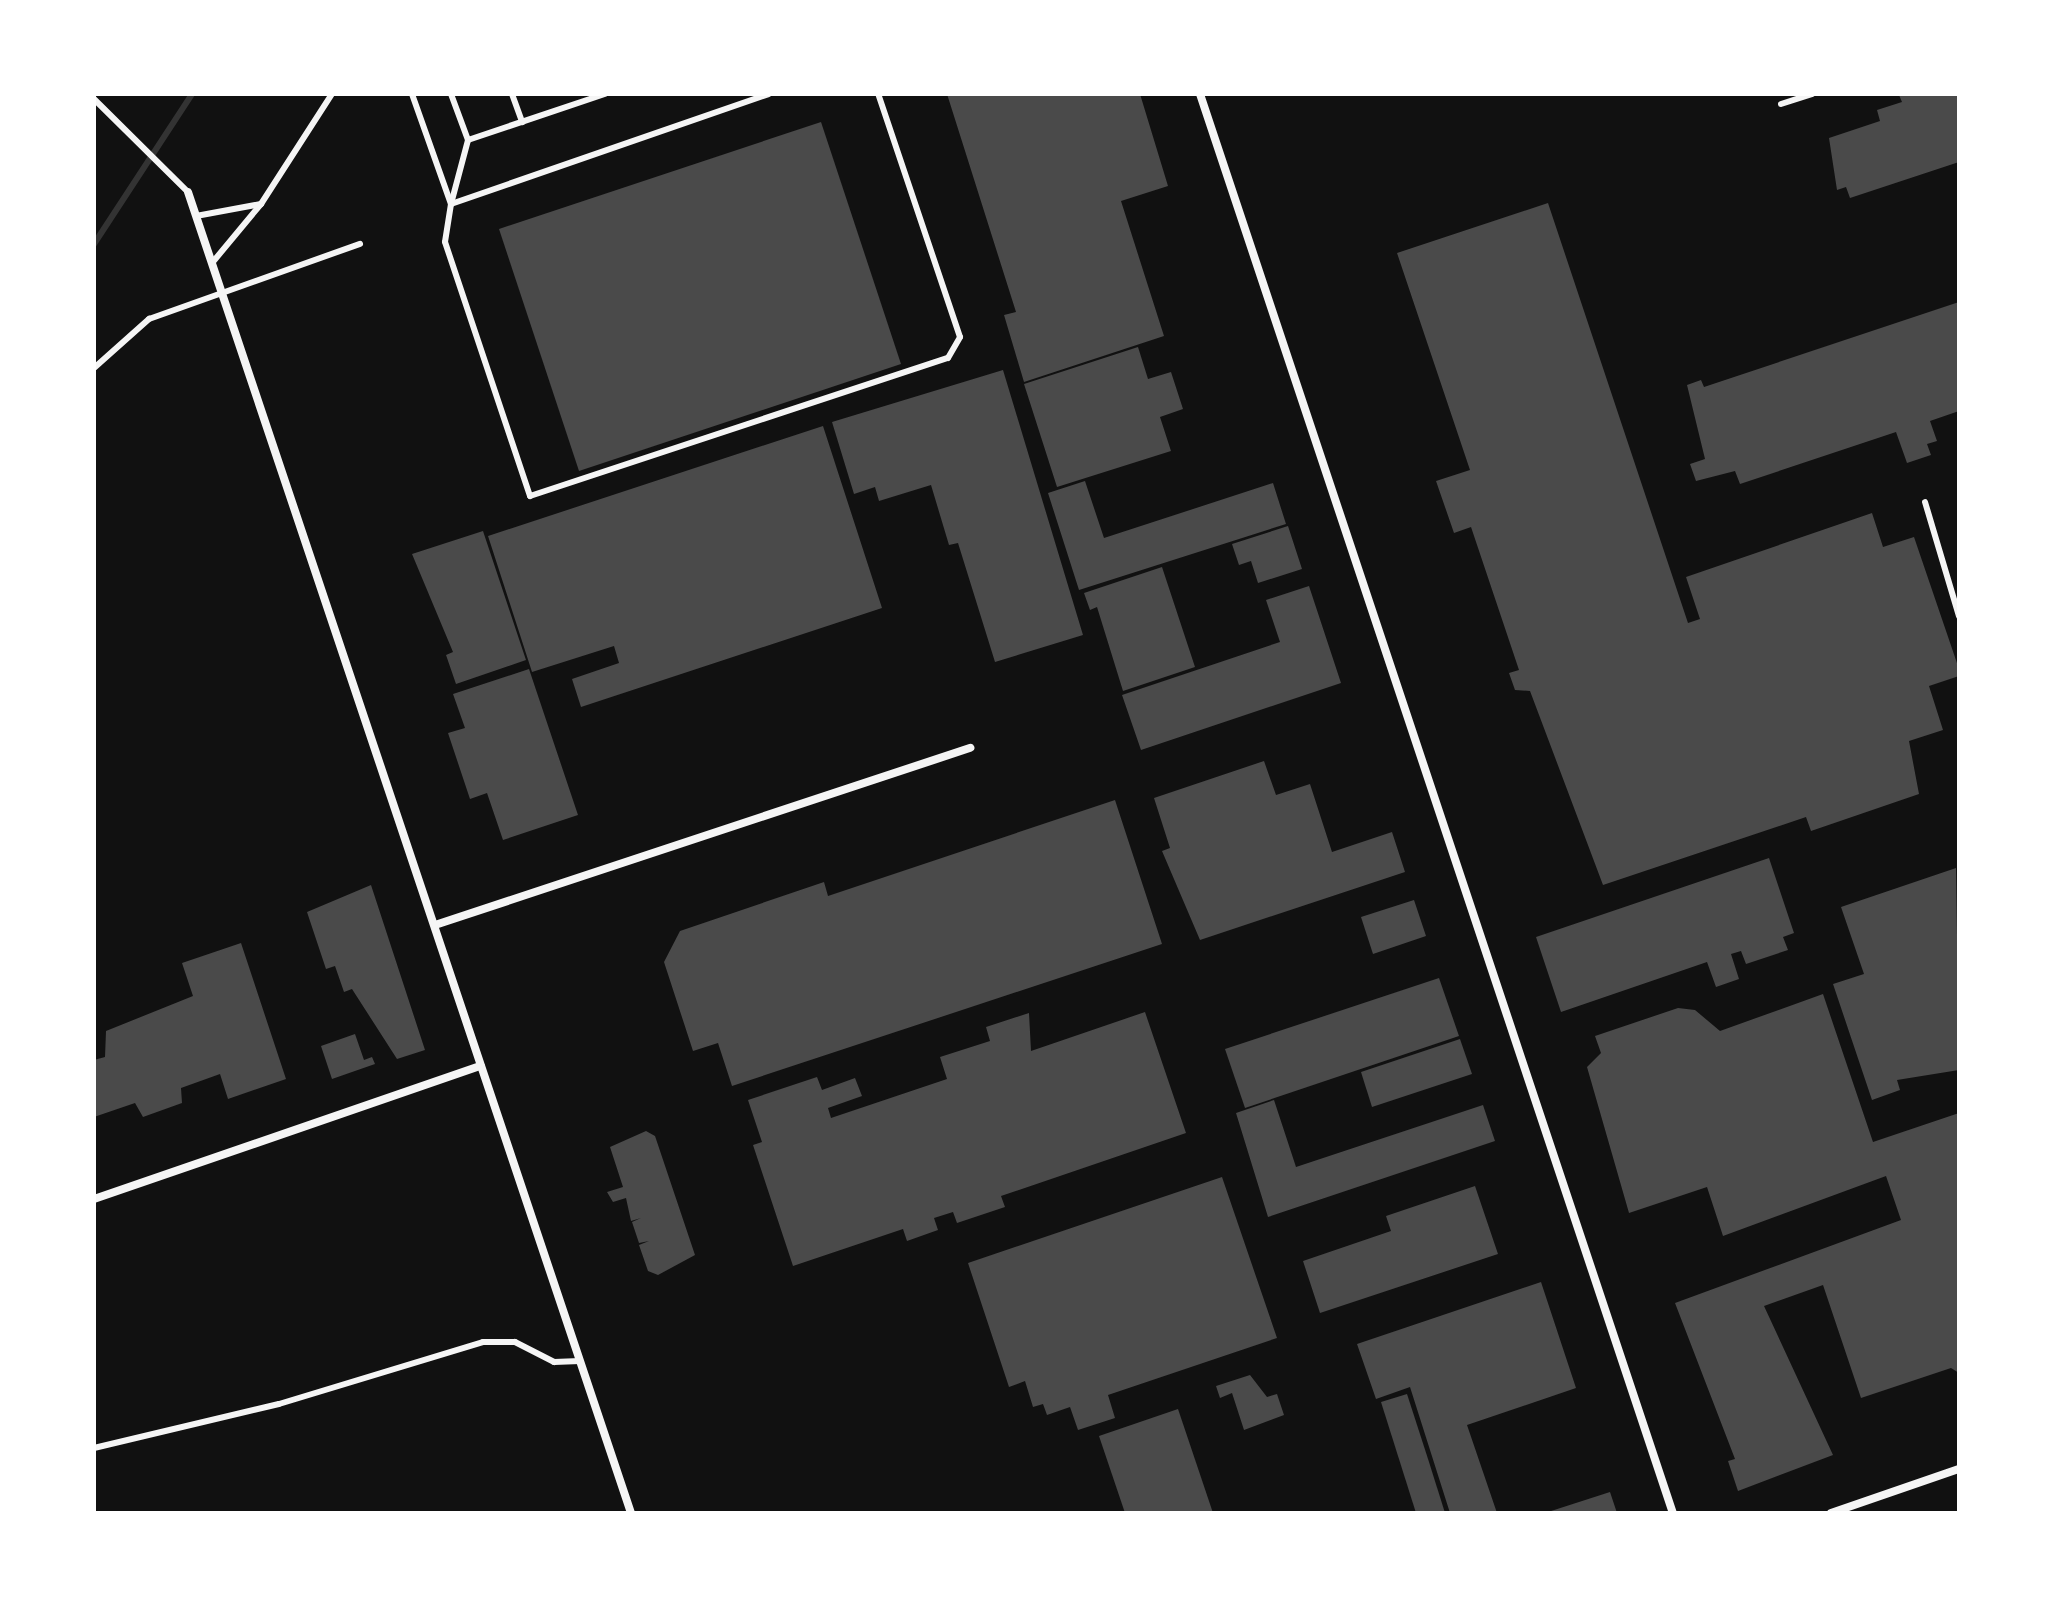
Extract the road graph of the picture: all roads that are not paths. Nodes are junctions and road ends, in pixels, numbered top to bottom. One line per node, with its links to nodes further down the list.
1 (332, 94): 15 (lane)
2 (412, 94): 16 (lane)
3 (451, 94): 13 (lane)
4 (512, 94): 12 (lane)
5 (605, 94): 12 (lane)
6 (769, 94): 16 (lane)
7 (878, 94): 16 (lane)
8 (1200, 94): 32 (street)
9 (1812, 94): 11 (lane)
10 (94, 99): 14 (lane)
11 (1781, 104)
12 (522, 122): 13 (lane)
13 (468, 140): 16 (lane)
14 (188, 192): 17 (street)
15 (261, 204): 17 (lane); 19 (lane)
16 (451, 204)
17 (196, 216): 19 (street)
18 (360, 244): 20 (lane)
19 (212, 263): 20 (street)
20 (222, 293): 21 (lane); 25 (street)
21 (94, 368)
22 (1925, 502): 23 (lane)
23 (1959, 616)
24 (970, 748): 25 (street)
25 (435, 925): 26 (street)
26 (481, 1066): 27 (street); 28 (street)
27 (94, 1199)
28 (580, 1361): 29 (lane); 31 (street)
29 (94, 1448)
30 (1959, 1469): 33 (street)
31 (631, 1513)
32 (1673, 1513)
33 (1831, 1513)

